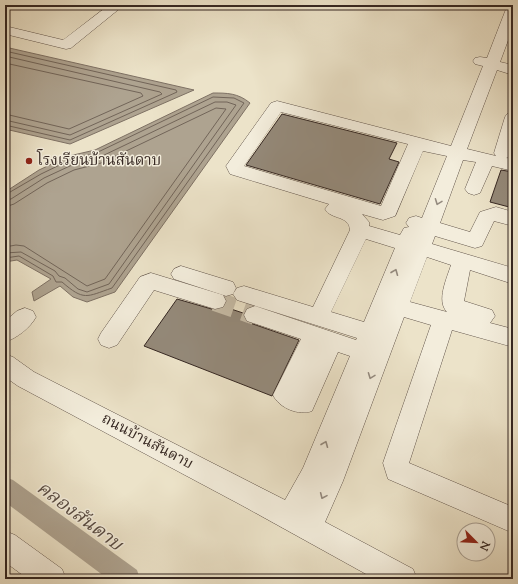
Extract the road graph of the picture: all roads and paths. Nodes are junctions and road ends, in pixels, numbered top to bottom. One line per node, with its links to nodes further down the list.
1 (117, 5): 4 (street)
2 (503, 5): 5 (street)
3 (513, 9): 5 (street)
4 (5, 30)
5 (486, 63): 6 (street); 9 (street)
6 (513, 69)
7 (513, 117): 10 (street)
8 (417, 144): 8 (street); 9 (street)
9 (454, 145): 10 (street); 14 (street)
10 (504, 158): 12 (street)
11 (240, 181): 15 (street)
12 (474, 189)
13 (513, 219): 16 (street)
14 (422, 225): 16 (street); 17 (street)
15 (360, 230): 17 (street); 28 (street)
16 (475, 241): 19 (street)
17 (413, 247): 18 (street); 23 (street)
18 (462, 261): 21 (street); 27 (street)
19 (513, 264)
20 (181, 274): 22 (street)
21 (513, 276)
22 (228, 294): 28 (street); 31 (street)
23 (390, 304): 26 (street); 32 (street)
24 (255, 315): 28 (street)
25 (25, 317): 29 (street)
26 (444, 320): 30 (street); 34 (street)
27 (513, 325)
28 (321, 331): 32 (street)
29 (5, 333)
30 (513, 338)
31 (108, 339)
32 (374, 345): 35 (street)
33 (5, 364): 35 (street, ถนนบ้านสันดาบ)
34 (513, 520)
35 (299, 523): 38 (street, ถนนบ้านสันดาบ)
36 (5, 545): 37 (street)
37 (52, 579)
38 (403, 579)

